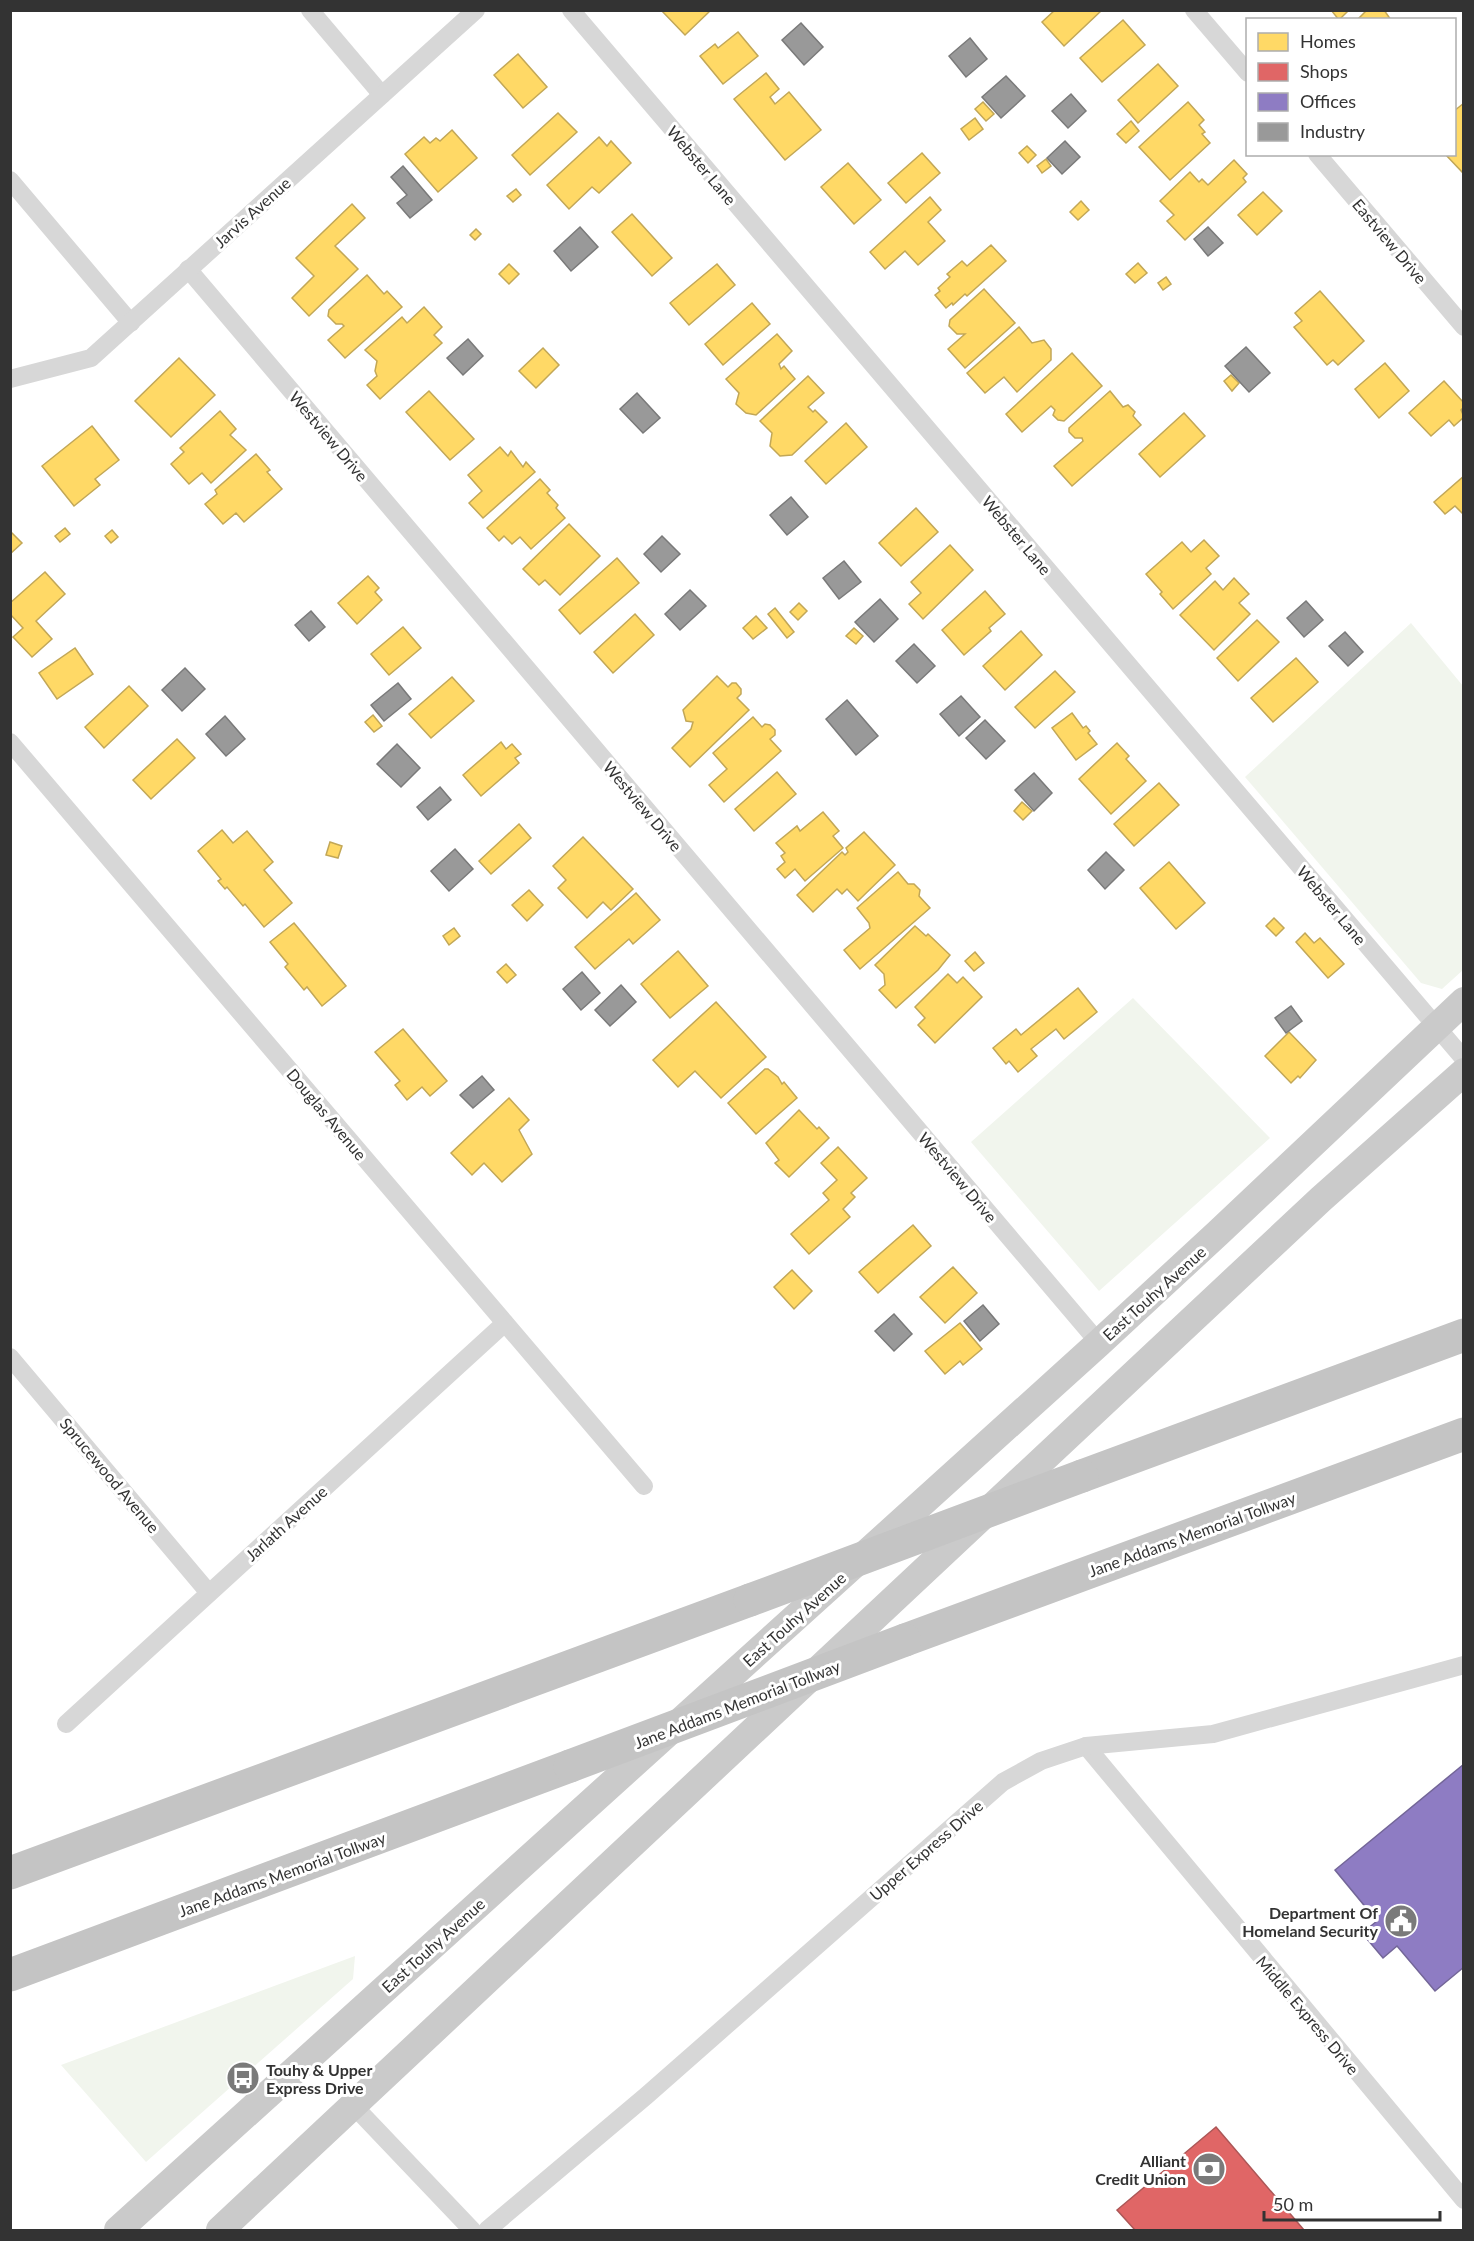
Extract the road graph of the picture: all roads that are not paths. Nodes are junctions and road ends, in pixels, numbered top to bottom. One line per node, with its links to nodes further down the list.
1 (310, 10): 6 (street)
2 (476, 10): 6 (street, Jarvis Avenue)
3 (571, 10): 15 (street, Webster Lane)
4 (1194, 10): 5 (street)
5 (1246, 71)
6 (382, 95): 9 (street, Jarvis Avenue)
7 (1319, 156): 11 (street, Eastview Drive)
8 (10, 180): 10 (street)
9 (188, 269): 10 (street, Jarvis Avenue); 20 (street, Westview Drive)
10 (131, 323): 12 (street, Jarvis Avenue)
11 (1464, 327)
12 (10, 379)
13 (10, 742): 18 (street, Douglas Avenue)
14 (1464, 1001): 15 (main road, East Touhy Avenue)
15 (1436, 1026): 16 (street, Webster Lane); 20 (main road, East Touhy Avenue)
16 (1464, 1059)
17 (1464, 1072): 30 (main road)
18 (506, 1323): 23 (street, Douglas Avenue); 24 (street, Jarlath Avenue)
19 (1464, 1335): 28 (highway, bridge)
20 (1099, 1343): 32 (main road, East Touhy Avenue)
21 (10, 1357): 24 (street, Sprucewood Avenue)
22 (1464, 1434): 29 (highway, Jane Addams Memorial Tollway, bridge)
23 (644, 1486)
24 (209, 1593): 26 (street, Jarlath Avenue)
25 (1464, 1665): 27 (street, Upper Express Drive)
26 (66, 1724)
27 (1086, 1746): 31 (street, Middle Express Drive); 35 (street, Upper Express Drive)
28 (10, 1873)
29 (10, 1975)
30 (354, 2105): 33 (main road); 34 (street)
31 (1464, 2200)
32 (118, 2230)
33 (220, 2230)
34 (472, 2230)
35 (487, 2230)

